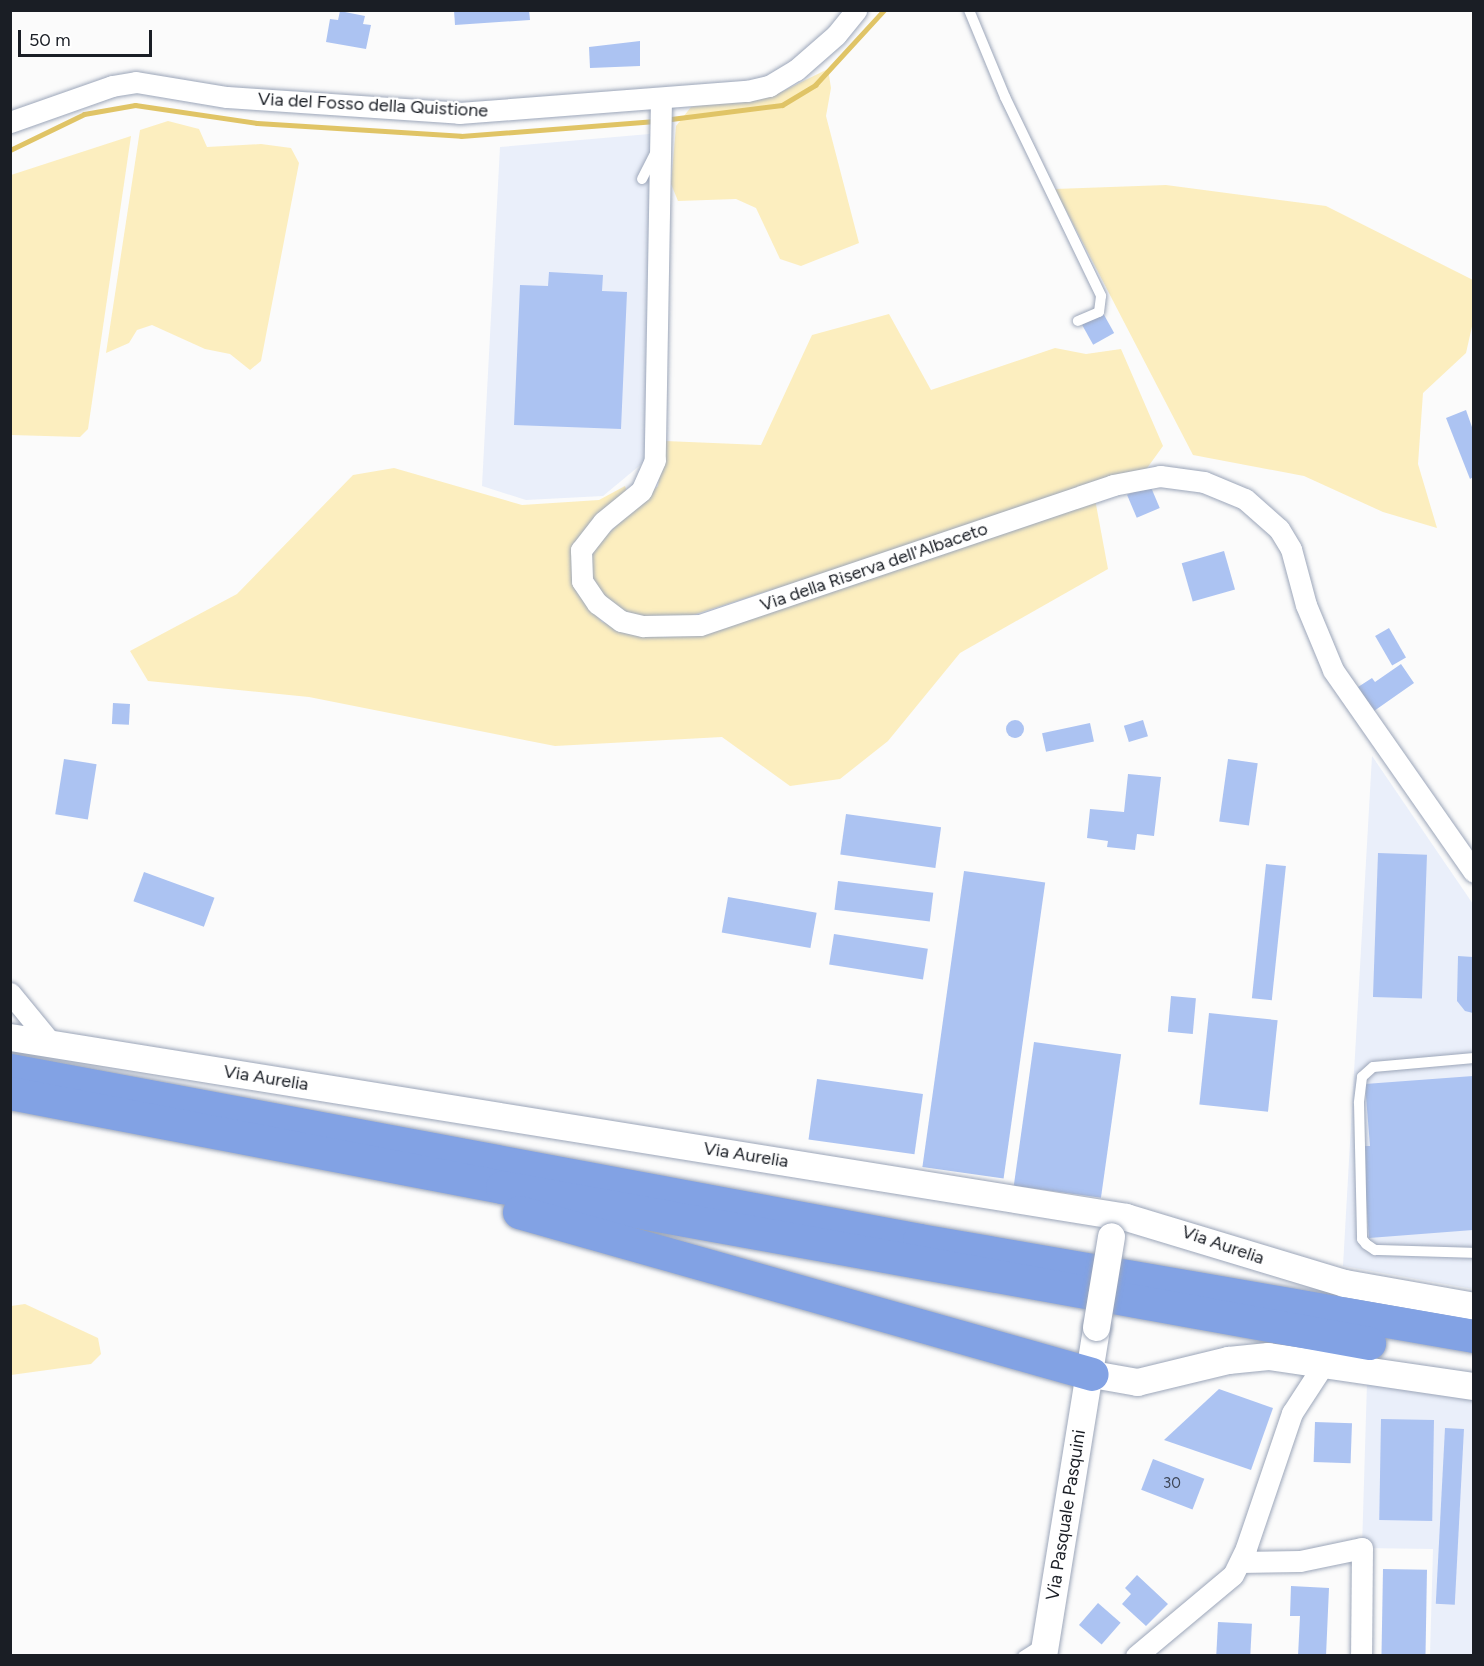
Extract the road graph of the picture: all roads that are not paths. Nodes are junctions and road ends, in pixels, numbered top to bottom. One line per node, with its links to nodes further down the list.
1 (856, 10): 3 (street, Via del Fosso della Quistione)
2 (969, 10): 7 (lane)
3 (661, 105): 4 (street, Via del Fosso della Quistione); 5 (street, Via della Riserva dell'Albaceto)
4 (10, 122)
5 (661, 138): 6 (lane); 8 (street, Via della Riserva dell'Albaceto)
6 (642, 179)
7 (1078, 321)
8 (1473, 872)
9 (10, 993): 11 (street)
10 (10, 1037): 11 (street, Via Aurelia)
11 (51, 1043): 16 (street, Via Aurelia)
12 (1473, 1058): 17 (lane)
13 (10, 1070): 19 (highway)
14 (10, 1093): 15 (highway)
15 (326, 1154): 20 (highway); 22 (highway)
16 (1112, 1226): 18 (street, Via Aurelia); 22 (street, Via Pasquale Pasquini, bridge)
17 (1473, 1253)
18 (1473, 1306)
19 (1473, 1336)
20 (1473, 1358)
21 (1323, 1364): 22 (street); 23 (street); 24 (street)
22 (1092, 1374): 25 (street, Via Pasquale Pasquini)
23 (1473, 1386)
24 (1240, 1562): 26 (street); 27 (street)
25 (1037, 1651)
26 (1143, 1654)
27 (1361, 1656)

